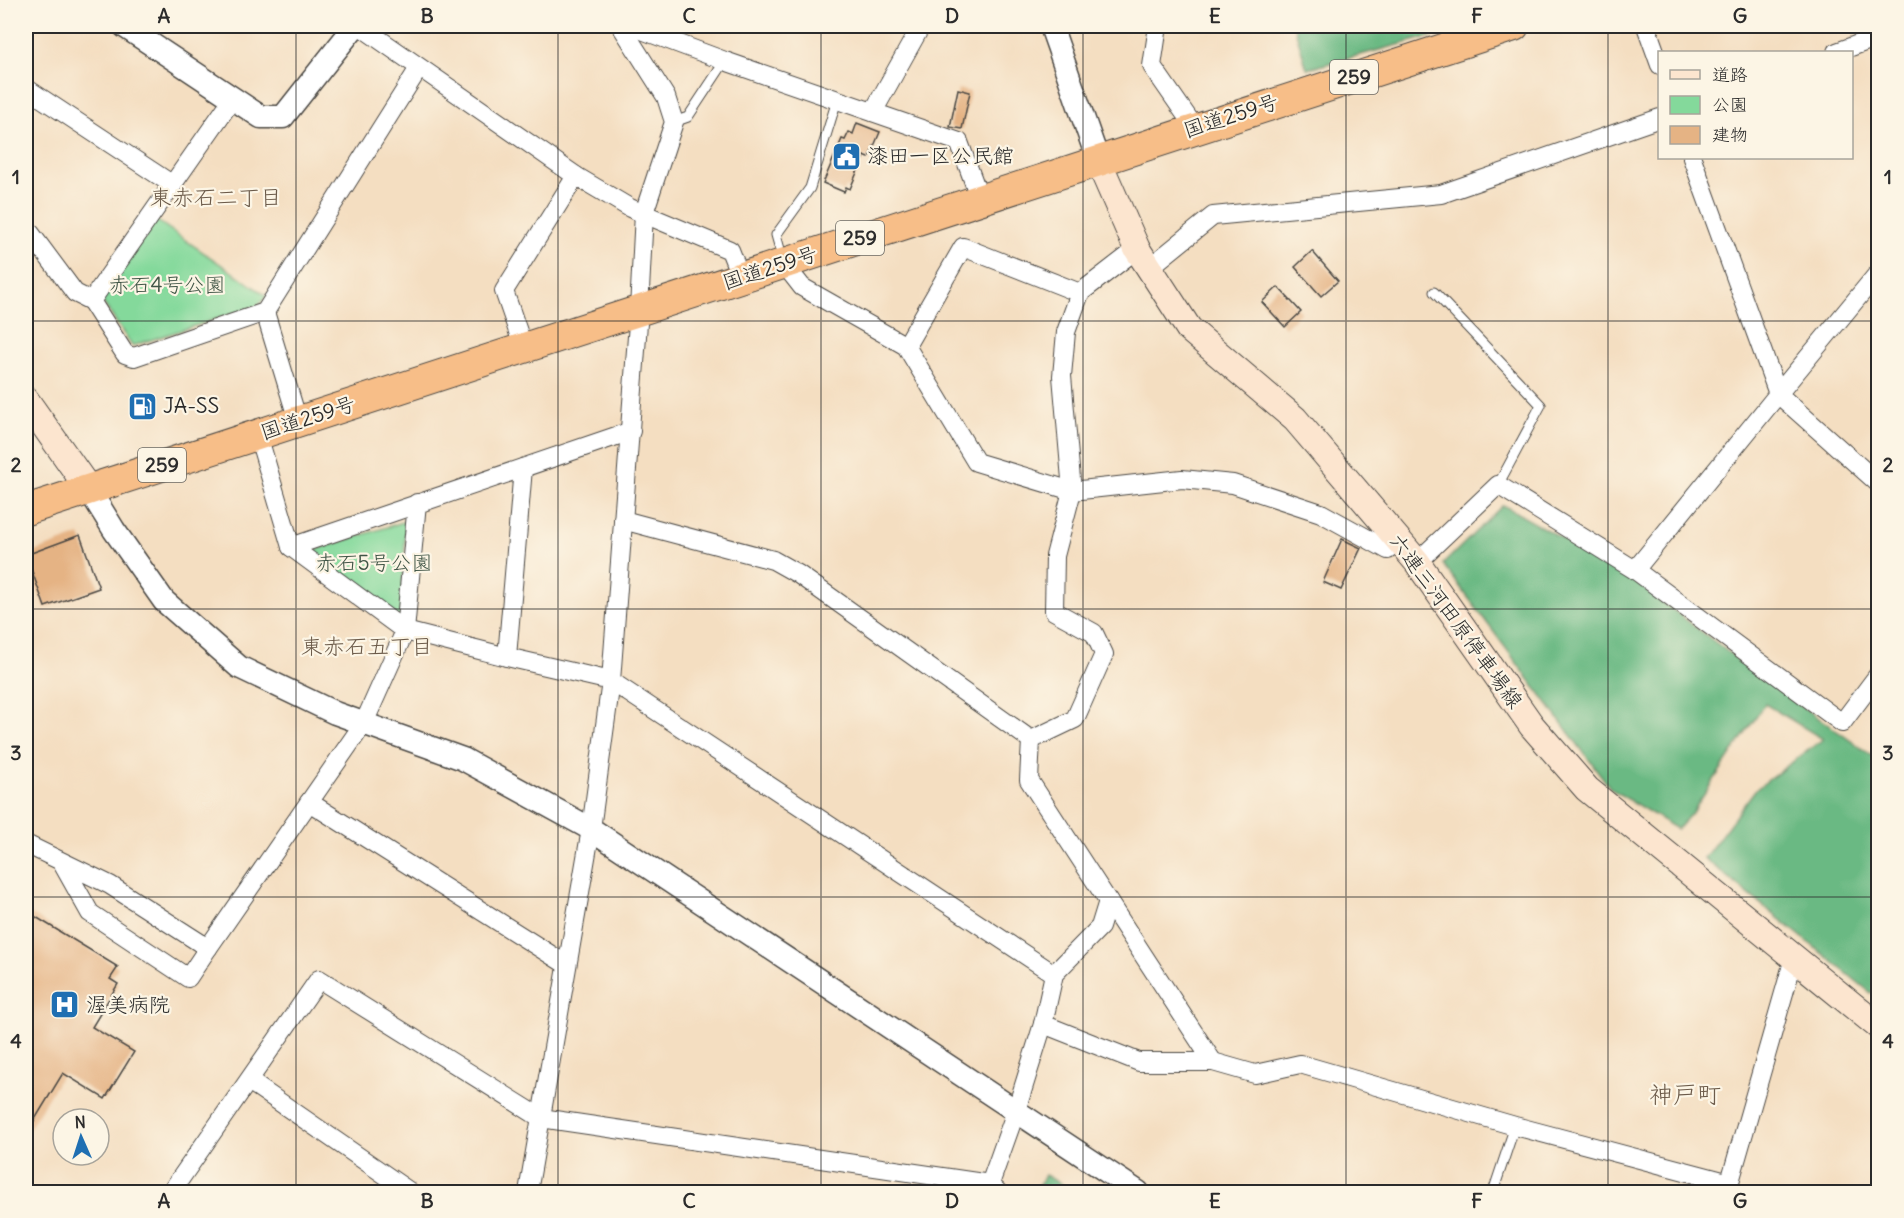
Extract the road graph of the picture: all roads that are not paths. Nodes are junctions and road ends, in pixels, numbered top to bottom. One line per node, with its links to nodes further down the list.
1 (124, 26): 17 (street)
2 (355, 26): 17 (street)
3 (360, 26): 15 (street)
4 (621, 26): 21 (street)
5 (631, 26): 13 (street)
6 (921, 26): 19 (street)
7 (1051, 26): 24 (street)
8 (1158, 26): 22 (street)
9 (1514, 26): 22 (highway, 国道259号 / 259)
10 (1646, 26): 14 (street)
11 (1878, 37): 12 (street)
12 (1840, 51)
13 (725, 61): 18 (street); 21 (lane)
14 (1658, 62)
15 (419, 68): 25 (street); 38 (street)
16 (26, 88): 26 (street)
17 (233, 98): 26 (street)
18 (837, 99): 19 (street); 31 (lane)
19 (873, 112): 27 (street)
20 (1658, 118): 30 (street)
21 (674, 122): 28 (street)
22 (1195, 128): 24 (highway, 国道259号 / 259)
23 (1692, 159): 41 (street)
24 (1098, 160): 27 (highway, 国道259号 / 259); 30 (main road, 六連三河田原停車場線)
25 (576, 176): 28 (street); 39 (street)
26 (172, 185): 36 (street)
27 (980, 199): 31 (highway, 国道259号 / 259)
28 (644, 213): 33 (street); 37 (street)
29 (26, 227): 36 (street)
30 (1143, 259): 35 (street); 54 (main road, 六連三河田原停車場線)
31 (784, 264): 33 (highway, 国道259号 / 259); 40 (street)
32 (1878, 273): 41 (street)
33 (741, 278): 37 (highway, 国道259号 / 259)
34 (1434, 292): 48 (lane)
35 (1080, 293): 40 (street); 50 (street)
36 (91, 301): 38 (street)
37 (639, 310): 39 (highway, 国道259号 / 259); 44 (street)
38 (266, 312): 43 (street)
39 (523, 346): 43 (highway, 国道259号 / 259)
40 (906, 346): 50 (street)
41 (1778, 394): 47 (street); 57 (street)
42 (26, 400): 49 (main road)
43 (298, 421): 45 (highway, 国道259号 / 259)
44 (631, 431): 46 (street); 53 (street)
45 (258, 435): 49 (highway, 国道259号 / 259); 55 (street)
46 (523, 468): 51 (street); 59 (street)
47 (1878, 483)
48 (1498, 486): 56 (street); 57 (street)
49 (88, 488): 52 (highway, 国道259号 / 259); 62 (street)
50 (1072, 491): 54 (street); 63 (street)
51 (417, 503): 55 (street); 58 (street)
52 (26, 510)
53 (623, 520): 61 (street); 63 (street)
54 (1398, 539): 56 (main road, 六連三河田原停車場線)
55 (291, 547): 58 (street)
56 (1417, 562): 70 (main road, 六連三河田原停車場線)
57 (1635, 570): 60 (street)
58 (405, 630): 59 (street); 62 (street)
59 (507, 657): 61 (street)
60 (1878, 675)
61 (610, 681): 65 (street); 72 (street)
62 (364, 723): 64 (street); 65 (street)
63 (1031, 740): 68 (street)
64 (309, 802): 69 (street); 71 (street)
65 (591, 829): 71 (street); 77 (street)
66 (26, 844): 67 (street)
67 (62, 863): 69 (street); 69 (street)
68 (1108, 902): 72 (street); 75 (street)
69 (208, 948)
70 (1794, 958): 74 (main road, 六連三河田原停車場線); 81 (street)
71 (567, 965): 78 (street)
72 (1054, 974): 73 (street)
73 (1043, 1024): 75 (street); 77 (street)
74 (1878, 1026)
75 (1213, 1062): 79 (street)
76 (249, 1081): 78 (street); 82 (street); 83 (street)
77 (1016, 1112): 80 (street); 85 (street)
78 (541, 1118): 80 (street); 84 (street)
79 (1515, 1126): 81 (street); 86 (lane)
80 (994, 1188)
81 (1729, 1188)
82 (171, 1192)
83 (410, 1192)
84 (528, 1192)
85 (1138, 1192)
86 (1492, 1192)

